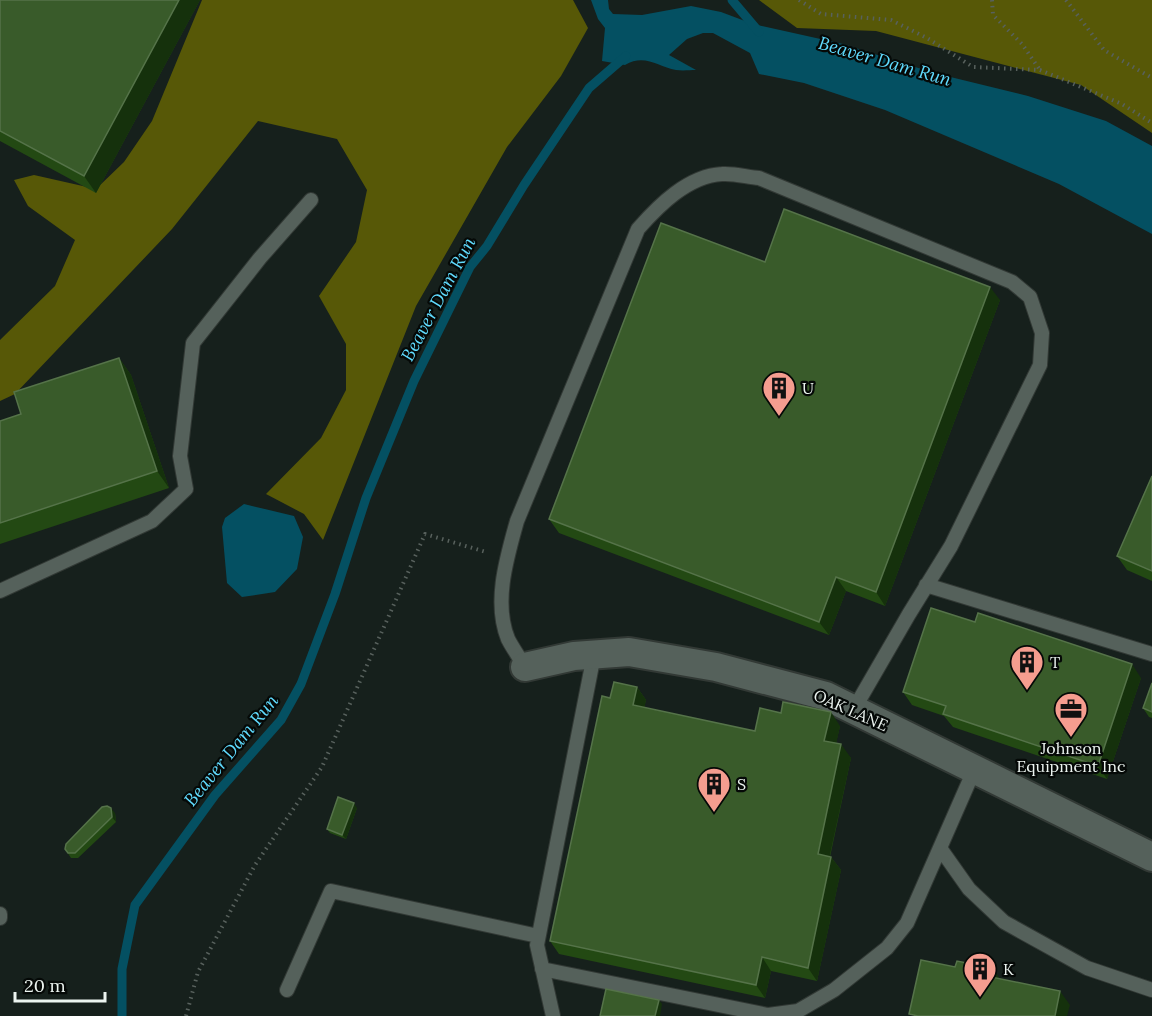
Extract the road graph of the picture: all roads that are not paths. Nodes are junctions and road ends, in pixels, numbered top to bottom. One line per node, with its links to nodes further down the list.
1 (311, 200): 3 (lane)
2 (926, 585): 4 (lane); 6 (lane); 7 (lane)
3 (0, 591)
4 (1152, 654)
5 (594, 655): 6 (street, OAK LANE); 7 (street, OAK LANE); 11 (lane)
6 (525, 667)
7 (854, 709): 8 (street, OAK LANE)
8 (975, 768): 9 (lane); 10 (street, OAK LANE)
9 (940, 848): 12 (lane); 14 (lane)
10 (1152, 857)
11 (538, 936): 12 (lane); 13 (lane)
12 (542, 969): 15 (lane)
13 (287, 990)
14 (1152, 990)
15 (553, 1016)

